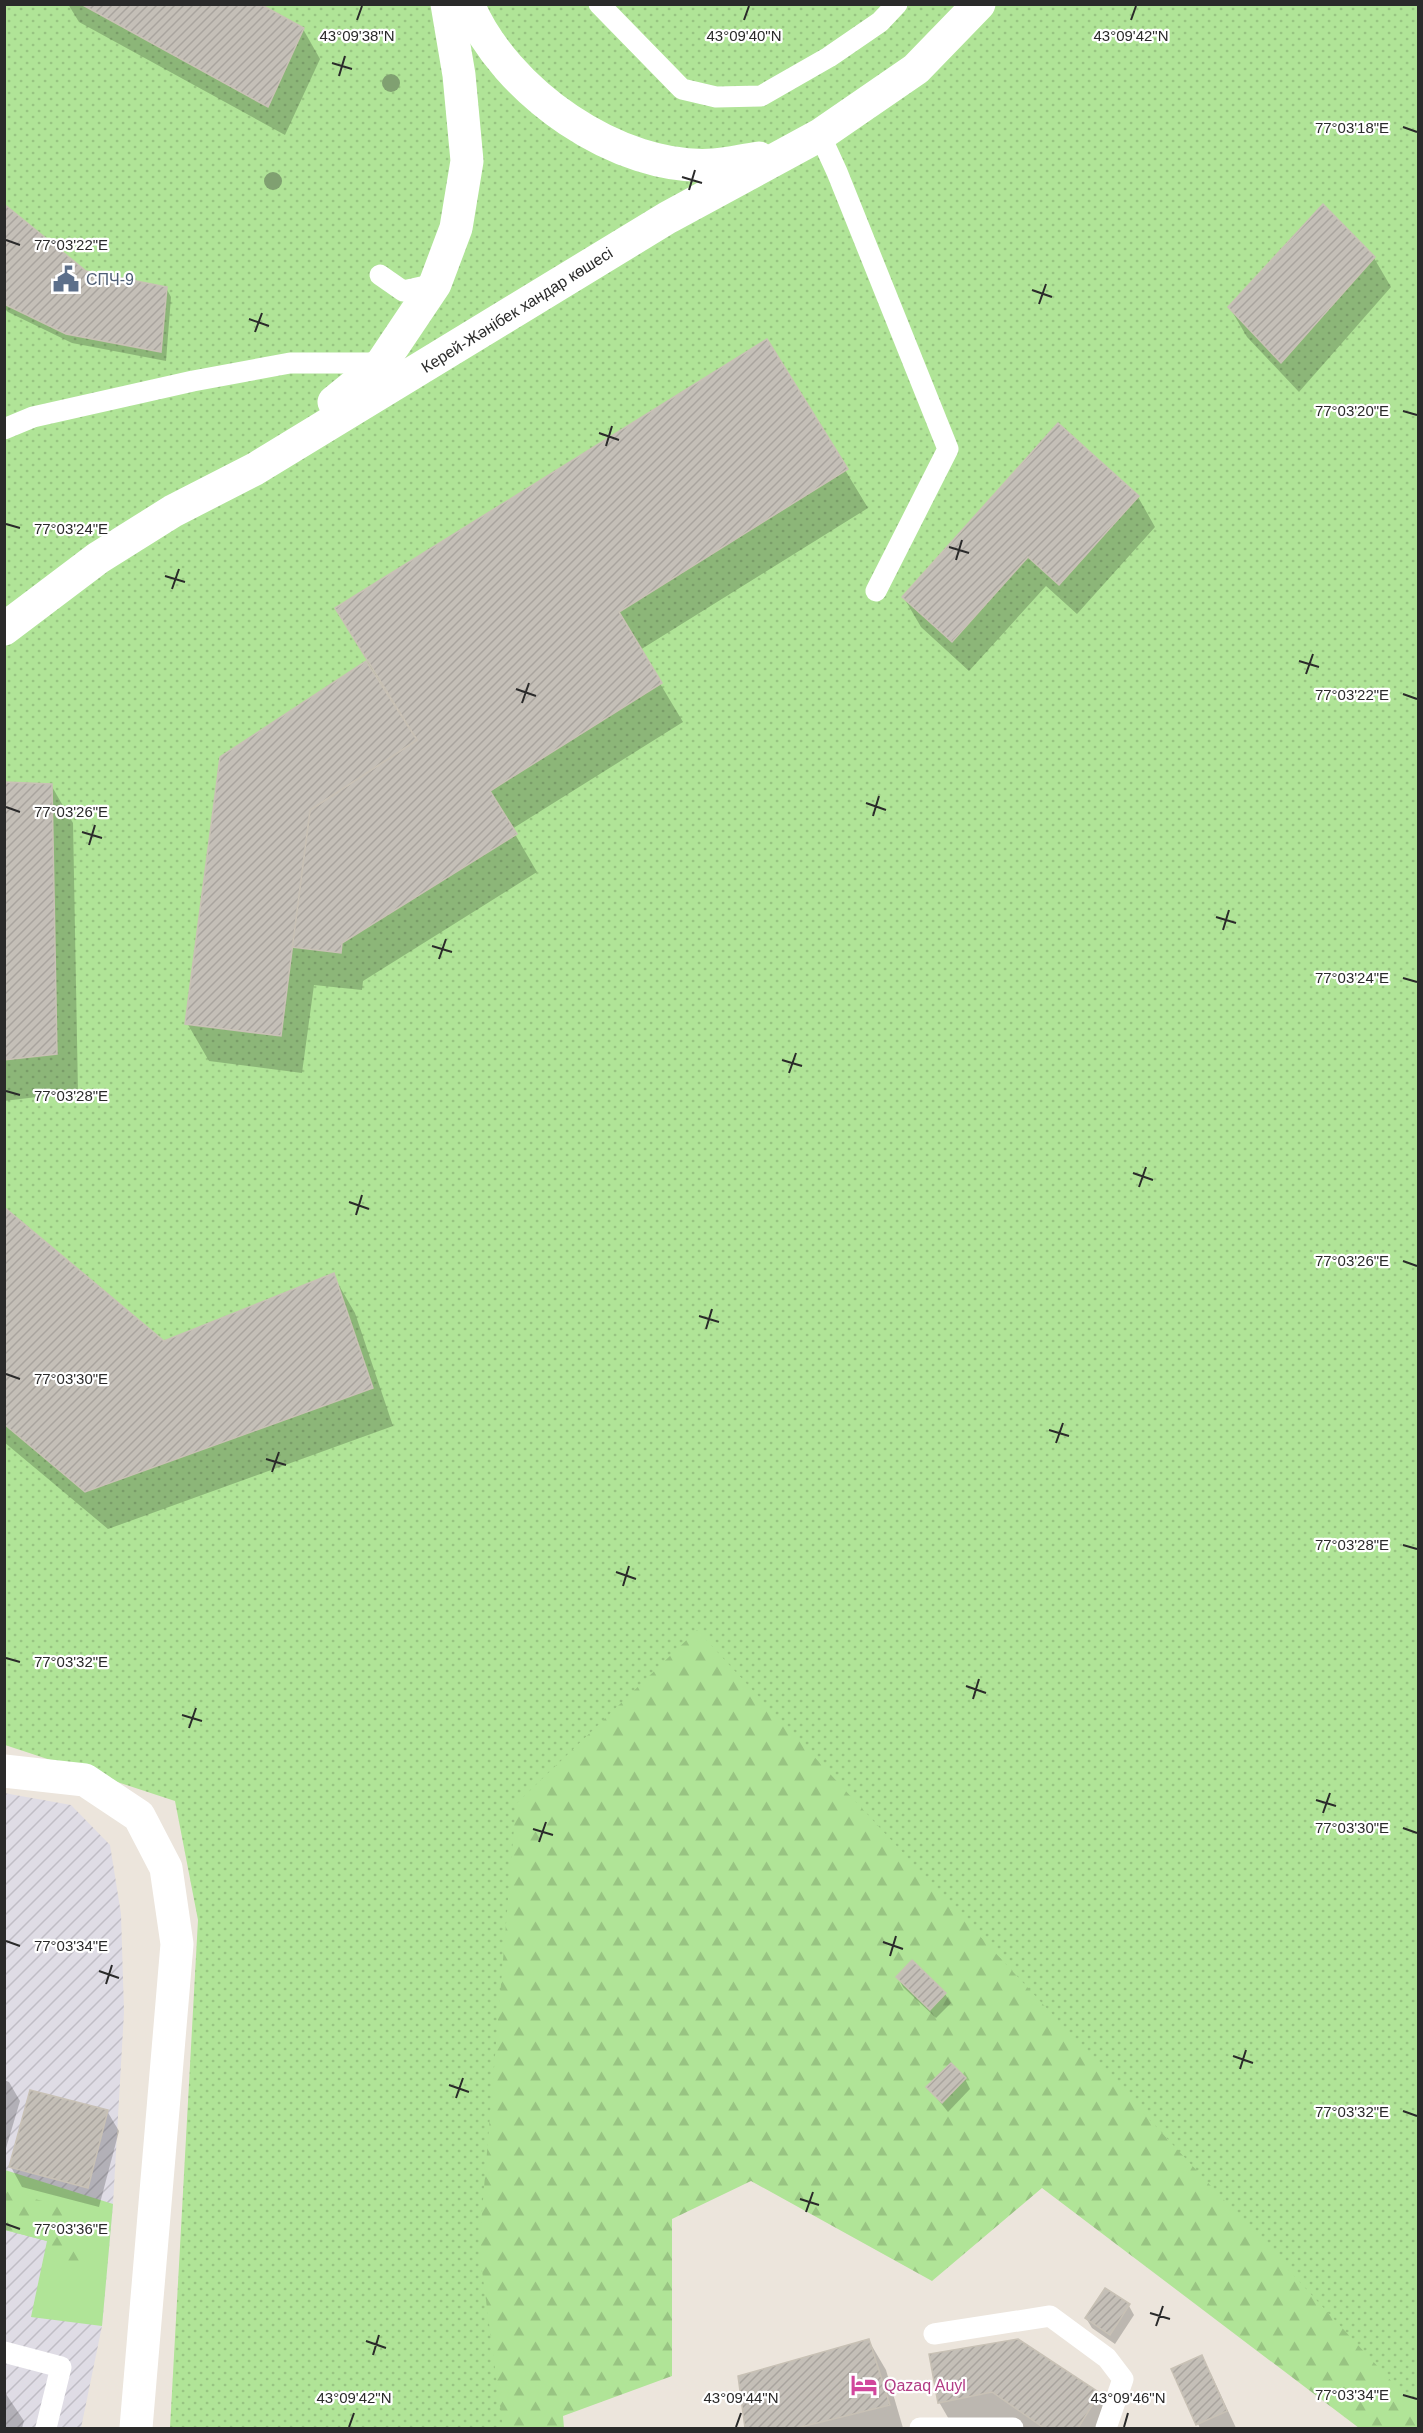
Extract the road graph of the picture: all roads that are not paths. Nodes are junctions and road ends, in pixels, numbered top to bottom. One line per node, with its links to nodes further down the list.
1 (447, 4): 9 (street, Керей-Жәнібек хандар көшесі)
2 (468, 4): 7 (street, Керей-Жәнібек хандар көшесі)
3 (599, 4): 4 (lane)
4 (897, 4)
5 (979, 4): 6 (street, Керей-Жәнібек хандар көшесі)
6 (820, 135): 7 (street, Керей-Жәнібек хандар көшесі); 13 (lane)
7 (781, 154): 12 (street, Керей-Жәнібек хандар көшесі)
8 (380, 275): 9 (lane)
9 (435, 284): 10 (street, Керей-Жәнібек хандар көшесі)
10 (382, 363): 11 (lane); 12 (street, Керей-Жәнібек хандар көшесі)
11 (4, 429)
12 (255, 469): 14 (street, Керей-Жәнібек хандар көшесі)
13 (876, 591)
14 (4, 629)
15 (4, 1772): 19 (street)
16 (934, 2334): 22 (lane)
17 (4, 2352): 18 (lane)
18 (46, 2428)
19 (136, 2428)
20 (920, 2428): 21 (lane)
21 (1013, 2428)
22 (1106, 2428)

